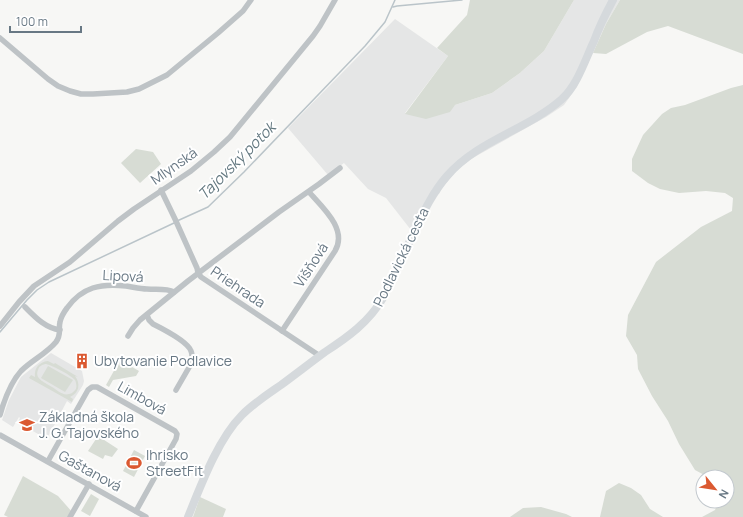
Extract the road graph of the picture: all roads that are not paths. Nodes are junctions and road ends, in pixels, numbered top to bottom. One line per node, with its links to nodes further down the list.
1 (251, 0): 4 (street)
2 (335, 0): 6 (street, Mlynská)
3 (613, 0): 16 (main road, Podlavická cesta)
4 (0, 38)
5 (340, 168): 7 (street)
6 (161, 190): 8 (street, Priehrada); 12 (street, Mlynská)
7 (309, 192): 8 (street); 14 (street, Višňová)
8 (198, 273): 9 (street); 14 (street, Priehrada)
9 (174, 292): 11 (street); 13 (street, Lipová)
10 (25, 307): 13 (street)
11 (147, 315): 15 (street); 17 (street)
12 (0, 326)
13 (60, 330): 18 (street, Lipová)
14 (282, 331): 16 (street, Priehrada)
15 (128, 336)
16 (320, 356): 25 (main road, Podlavická cesta)
17 (176, 390)
18 (0, 415)
19 (0, 435): 20 (street, Gaštanová)
20 (48, 461): 21 (street, Gaštanová); 22 (street, Limbová)
21 (89, 484): 22 (street, Gaštanová); 23 (street)
22 (136, 511): 24 (street, Gaštanová)
23 (70, 517)
24 (146, 517)
25 (188, 517)

